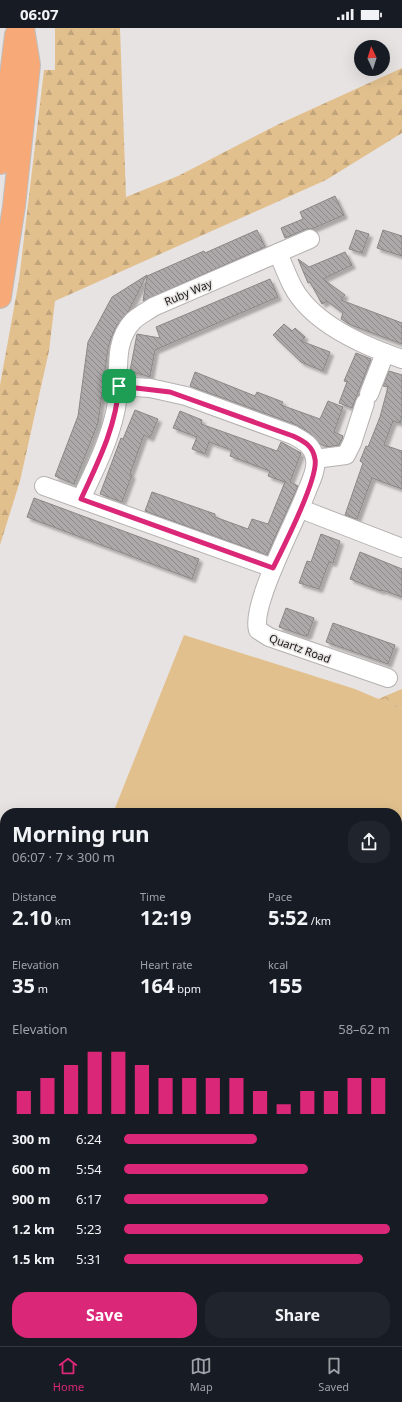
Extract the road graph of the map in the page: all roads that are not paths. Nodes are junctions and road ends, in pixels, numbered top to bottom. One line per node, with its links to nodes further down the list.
1 (17, 28): 3 (highway)
2 (23, 28): 6 (highway)
3 (0, 163)
4 (310, 239): 5 (street, Ruby Way)
5 (278, 253): 7 (street); 9 (street, Ruby Way)
6 (0, 297)
7 (385, 353): 8 (street); 10 (street)
8 (402, 359)
9 (119, 386): 10 (street); 12 (street, Ruby Way)
10 (315, 459): 13 (street, Quartz Road)
11 (44, 486): 12 (street)
12 (81, 499): 15 (street)
13 (301, 509): 14 (street); 15 (street, Quartz Road)
14 (402, 548)
15 (273, 568): 16 (street, Quartz Road)
16 (388, 678)

